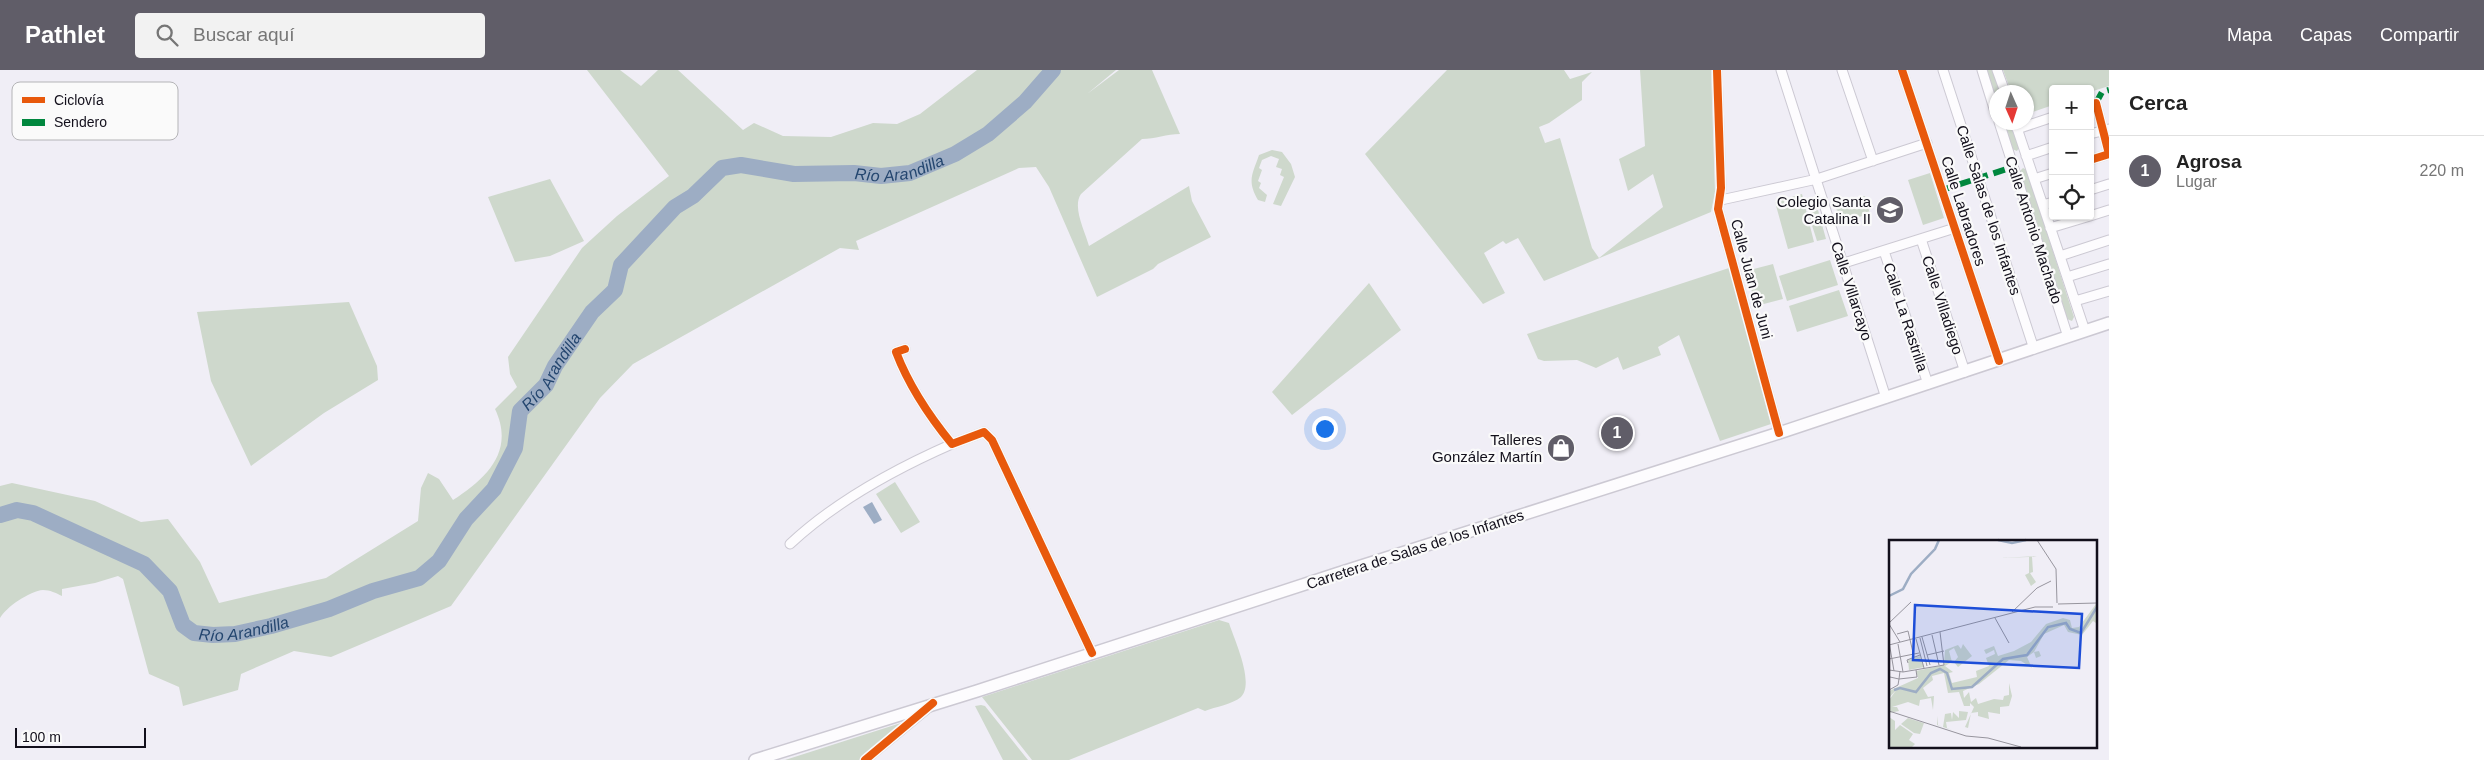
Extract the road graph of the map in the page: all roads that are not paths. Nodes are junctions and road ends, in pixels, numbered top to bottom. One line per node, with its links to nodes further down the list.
1 (1717, 70): 28 (street, Calle Juan de Juni)
2 (1781, 70): 24 (street, Calle Villarcayo)
3 (1842, 70): 21 (street)
4 (1902, 70): 16 (street, Calle Labradores)
5 (1943, 70): 48 (street, Calle Salas de los Infantes)
6 (1982, 70): 9 (street)
7 (1997, 70): 8 (street)
8 (2002, 85)
9 (1989, 93)
10 (2094, 106): 13 (street)
11 (2049, 118): 12 (street)
12 (2034, 122)
13 (2105, 129): 18 (street)
14 (2001, 130): 22 (street, Calle Antonio Machado)
15 (2017, 130): 19 (street, Calle Antonio Machado)
16 (1927, 144): 21 (street); 34 (street, Calle Labradores)
17 (2049, 149): 19 (street)
18 (2109, 154): 20 (street)
19 (2027, 159): 22 (street); 25 (street, Calle Antonio Machado)
20 (2094, 159)
21 (1873, 161): 24 (street)
22 (2013, 167): 46 (street, Calle Antonio Machado)
23 (2049, 174): 25 (street)
24 (1816, 179): 28 (street); 40 (street, Calle Villarcayo)
25 (2034, 179): 30 (street, Calle Antonio Machado)
26 (2109, 184): 27 (street)
27 (2094, 189)
28 (1721, 200): 53 (street, Calle Juan de Juni)
29 (2049, 203): 30 (street)
30 (2043, 205): 35 (street, Calle Antonio Machado)
31 (2109, 210): 32 (street)
32 (2094, 215)
33 (2077, 220): 35 (street)
34 (1955, 228): 36 (street); 49 (street, Calle Labradores)
35 (2050, 228): 39 (street, Calle Antonio Machado)
36 (1921, 239): 38 (street); 50 (street, Calle Villadiego)
37 (2109, 240): 39 (street)
38 (1884, 251): 40 (street); 51 (street, Calle La Rastrilla)
39 (2060, 256): 42 (street, Calle Antonio Machado)
40 (1844, 263): 52 (street, Calle Villarcayo)
41 (2109, 264): 42 (street)
42 (2067, 277): 44 (street, Calle Antonio Machado)
43 (2109, 290): 44 (street)
44 (2075, 301): 46 (street, Calle Antonio Machado)
45 (2109, 323): 46 (main road, Carretera de Salas de los Infantes)
46 (2076, 335): 48 (main road, Carretera de Salas de los Infantes)
47 (905, 349): 54 (street)
48 (2034, 349): 49 (main road, Carretera de Salas de los Infantes)
49 (1999, 361): 50 (main road, Carretera de Salas de los Infantes)
50 (1965, 372): 51 (main road, Carretera de Salas de los Infantes)
51 (1928, 384): 52 (main road, Carretera de Salas de los Infantes)
52 (1886, 398): 53 (main road, Carretera de Salas de los Infantes)
53 (1779, 433): 56 (main road, Carretera de Salas de los Infantes)
54 (952, 444): 55 (street); 56 (street)
55 (790, 544)
56 (1092, 653): 57 (main road, Carretera de Salas de los Infantes)
57 (933, 703): 58 (main road, Carretera de Salas de los Infantes); 59 (street)
58 (754, 760)
59 (865, 760)

